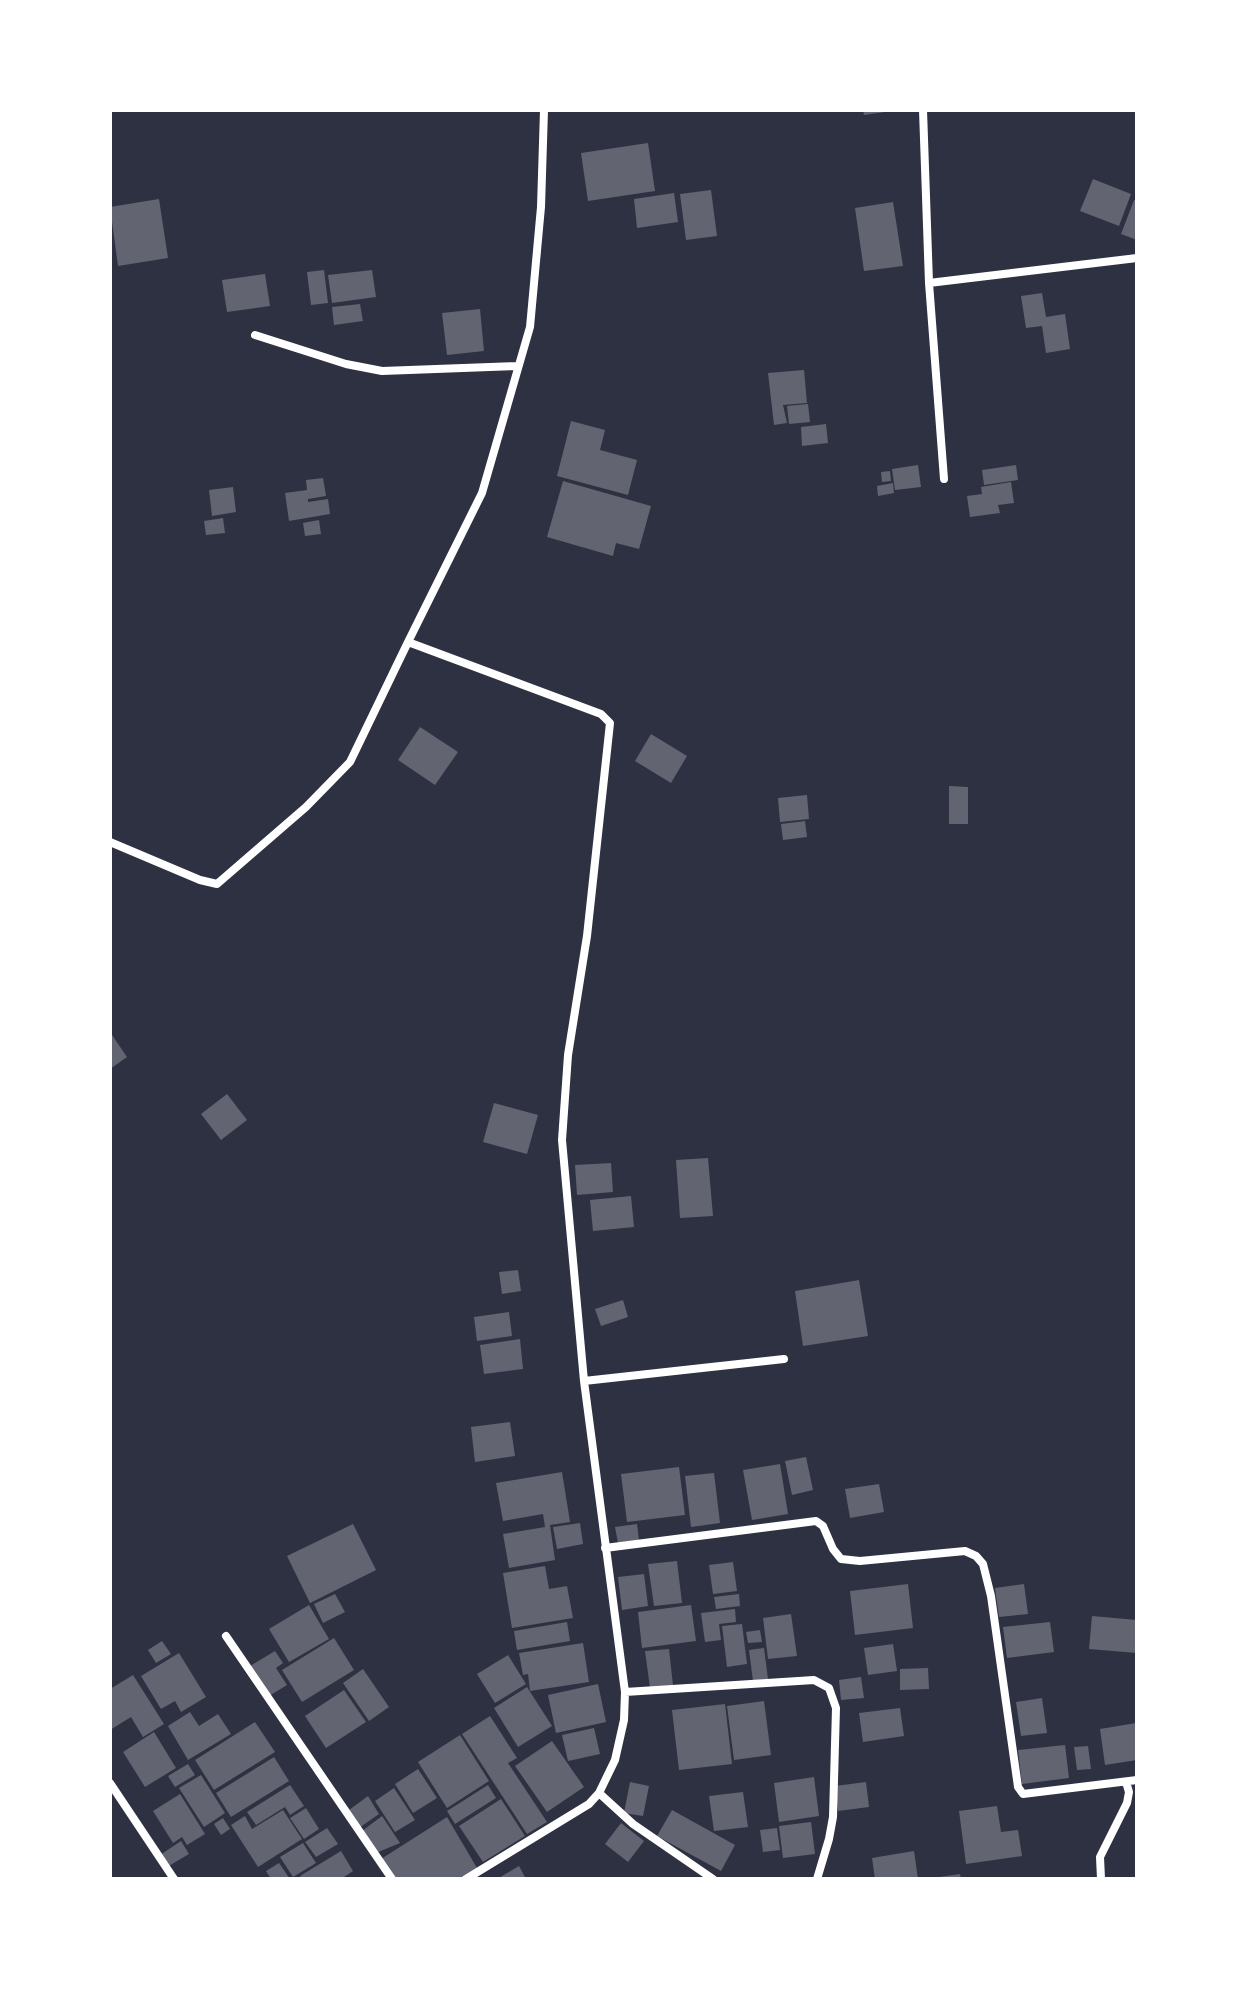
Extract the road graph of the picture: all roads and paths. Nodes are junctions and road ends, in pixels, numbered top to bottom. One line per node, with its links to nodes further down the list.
1 (544, 110): 6 (street)
2 (923, 110): 4 (street)
3 (1137, 258): 4 (street)
4 (929, 283): 7 (street)
5 (255, 335): 6 (street)
6 (517, 366): 8 (street)
7 (944, 479)
8 (408, 642): 9 (street); 11 (street)
9 (110, 842)
10 (784, 1359): 11 (street)
11 (584, 1381): 12 (street)
12 (605, 1548): 14 (street); 16 (street)
13 (226, 1636): 20 (street)
14 (625, 1692): 18 (street); 23 (street)
15 (1137, 1780): 16 (street)
16 (1126, 1782): 24 (street)
17 (110, 1783): 19 (street)
18 (599, 1793): 21 (street); 22 (street)
19 (174, 1879)
20 (392, 1879)
21 (466, 1879)
22 (713, 1879)
23 (817, 1879)
24 (1101, 1879)

